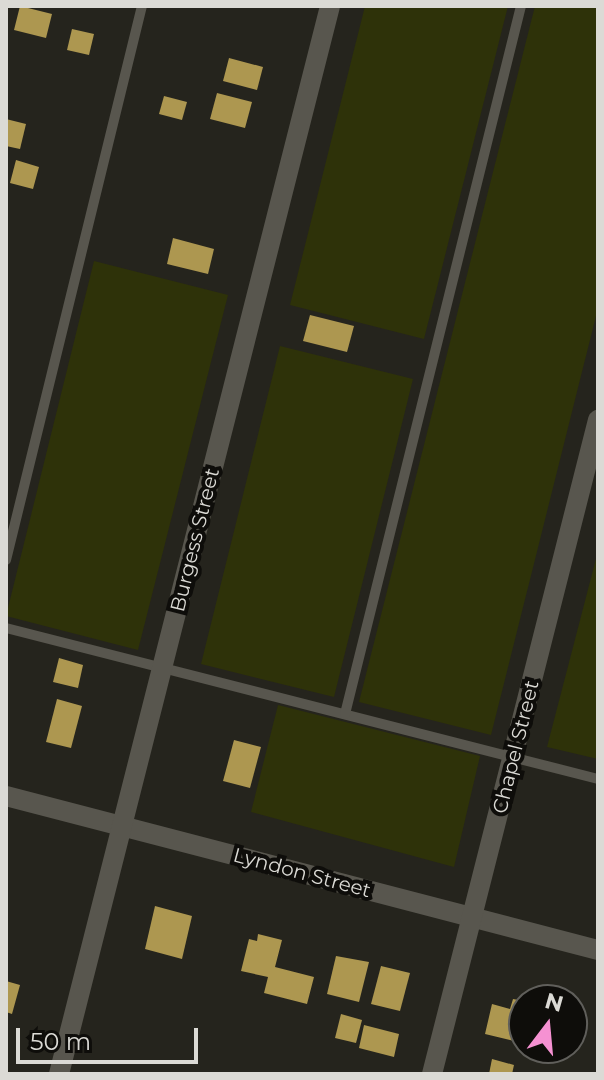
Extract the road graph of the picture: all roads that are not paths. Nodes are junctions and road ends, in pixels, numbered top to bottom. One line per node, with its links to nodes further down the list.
1 (142, 6): 5 (lane)
2 (330, 6): 7 (street, Burgess Street)
3 (521, 6): 8 (lane)
4 (598, 420): 9 (street, Chapel Street)
5 (6, 560)
6 (6, 628): 7 (lane)
7 (163, 668): 8 (lane); 12 (street, Burgess Street)
8 (345, 714): 9 (lane)
9 (513, 757): 10 (lane); 13 (street, Chapel Street)
10 (598, 779)
11 (6, 796): 12 (street, Lyndon Street)
12 (123, 826): 13 (street, Lyndon Street); 15 (street, Burgess Street)
13 (472, 917): 14 (street, Lyndon Street); 16 (street, Chapel Street)
14 (598, 950)
15 (59, 1074)
16 (432, 1074)

